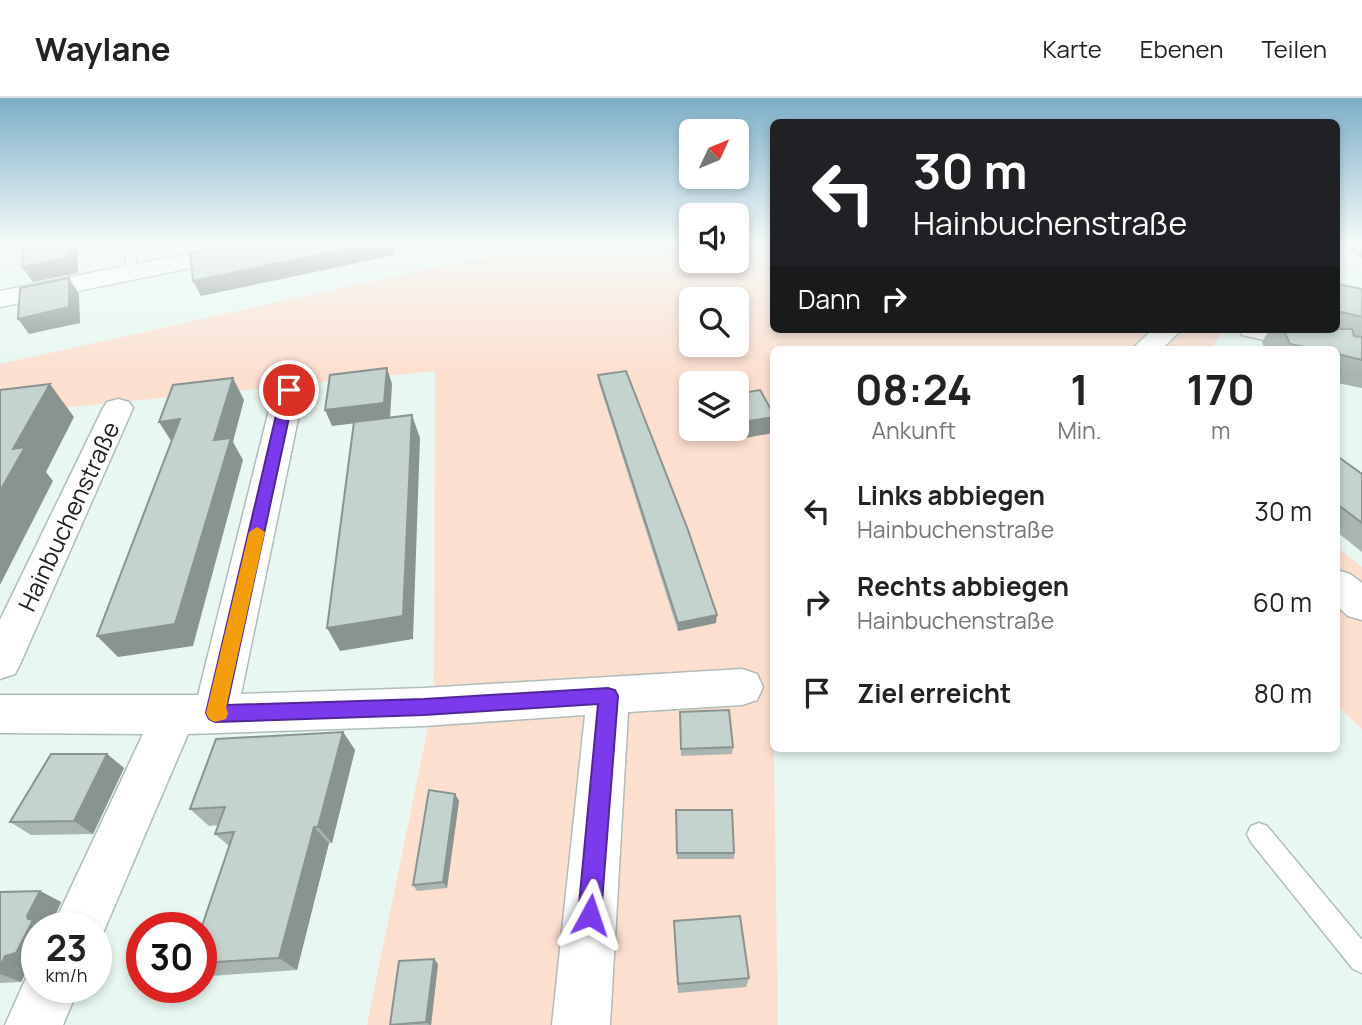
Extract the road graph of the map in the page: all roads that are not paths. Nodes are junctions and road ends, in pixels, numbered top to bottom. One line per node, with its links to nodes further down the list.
1 (58, 287): 2 (street)
2 (0, 299)
3 (1164, 333): 5 (street)
4 (1269, 333): 6 (street)
5 (1150, 346)
6 (1326, 346)
7 (1340, 349): 8 (street)
8 (1362, 354)
9 (289, 390): 17 (street)
10 (118, 408): 13 (street, Hainbuchenstraße)
11 (1340, 587): 12 (street)
12 (1362, 605)
13 (0, 662)
14 (742, 687): 15 (street)
15 (608, 696): 17 (street); 23 (street)
16 (0, 714): 17 (street)
17 (195, 714): 19 (street)
18 (1259, 834): 20 (lane)
19 (87, 912)
20 (1362, 960)
21 (44, 1003): 22 (street)
22 (34, 1025)
23 (581, 1025)

